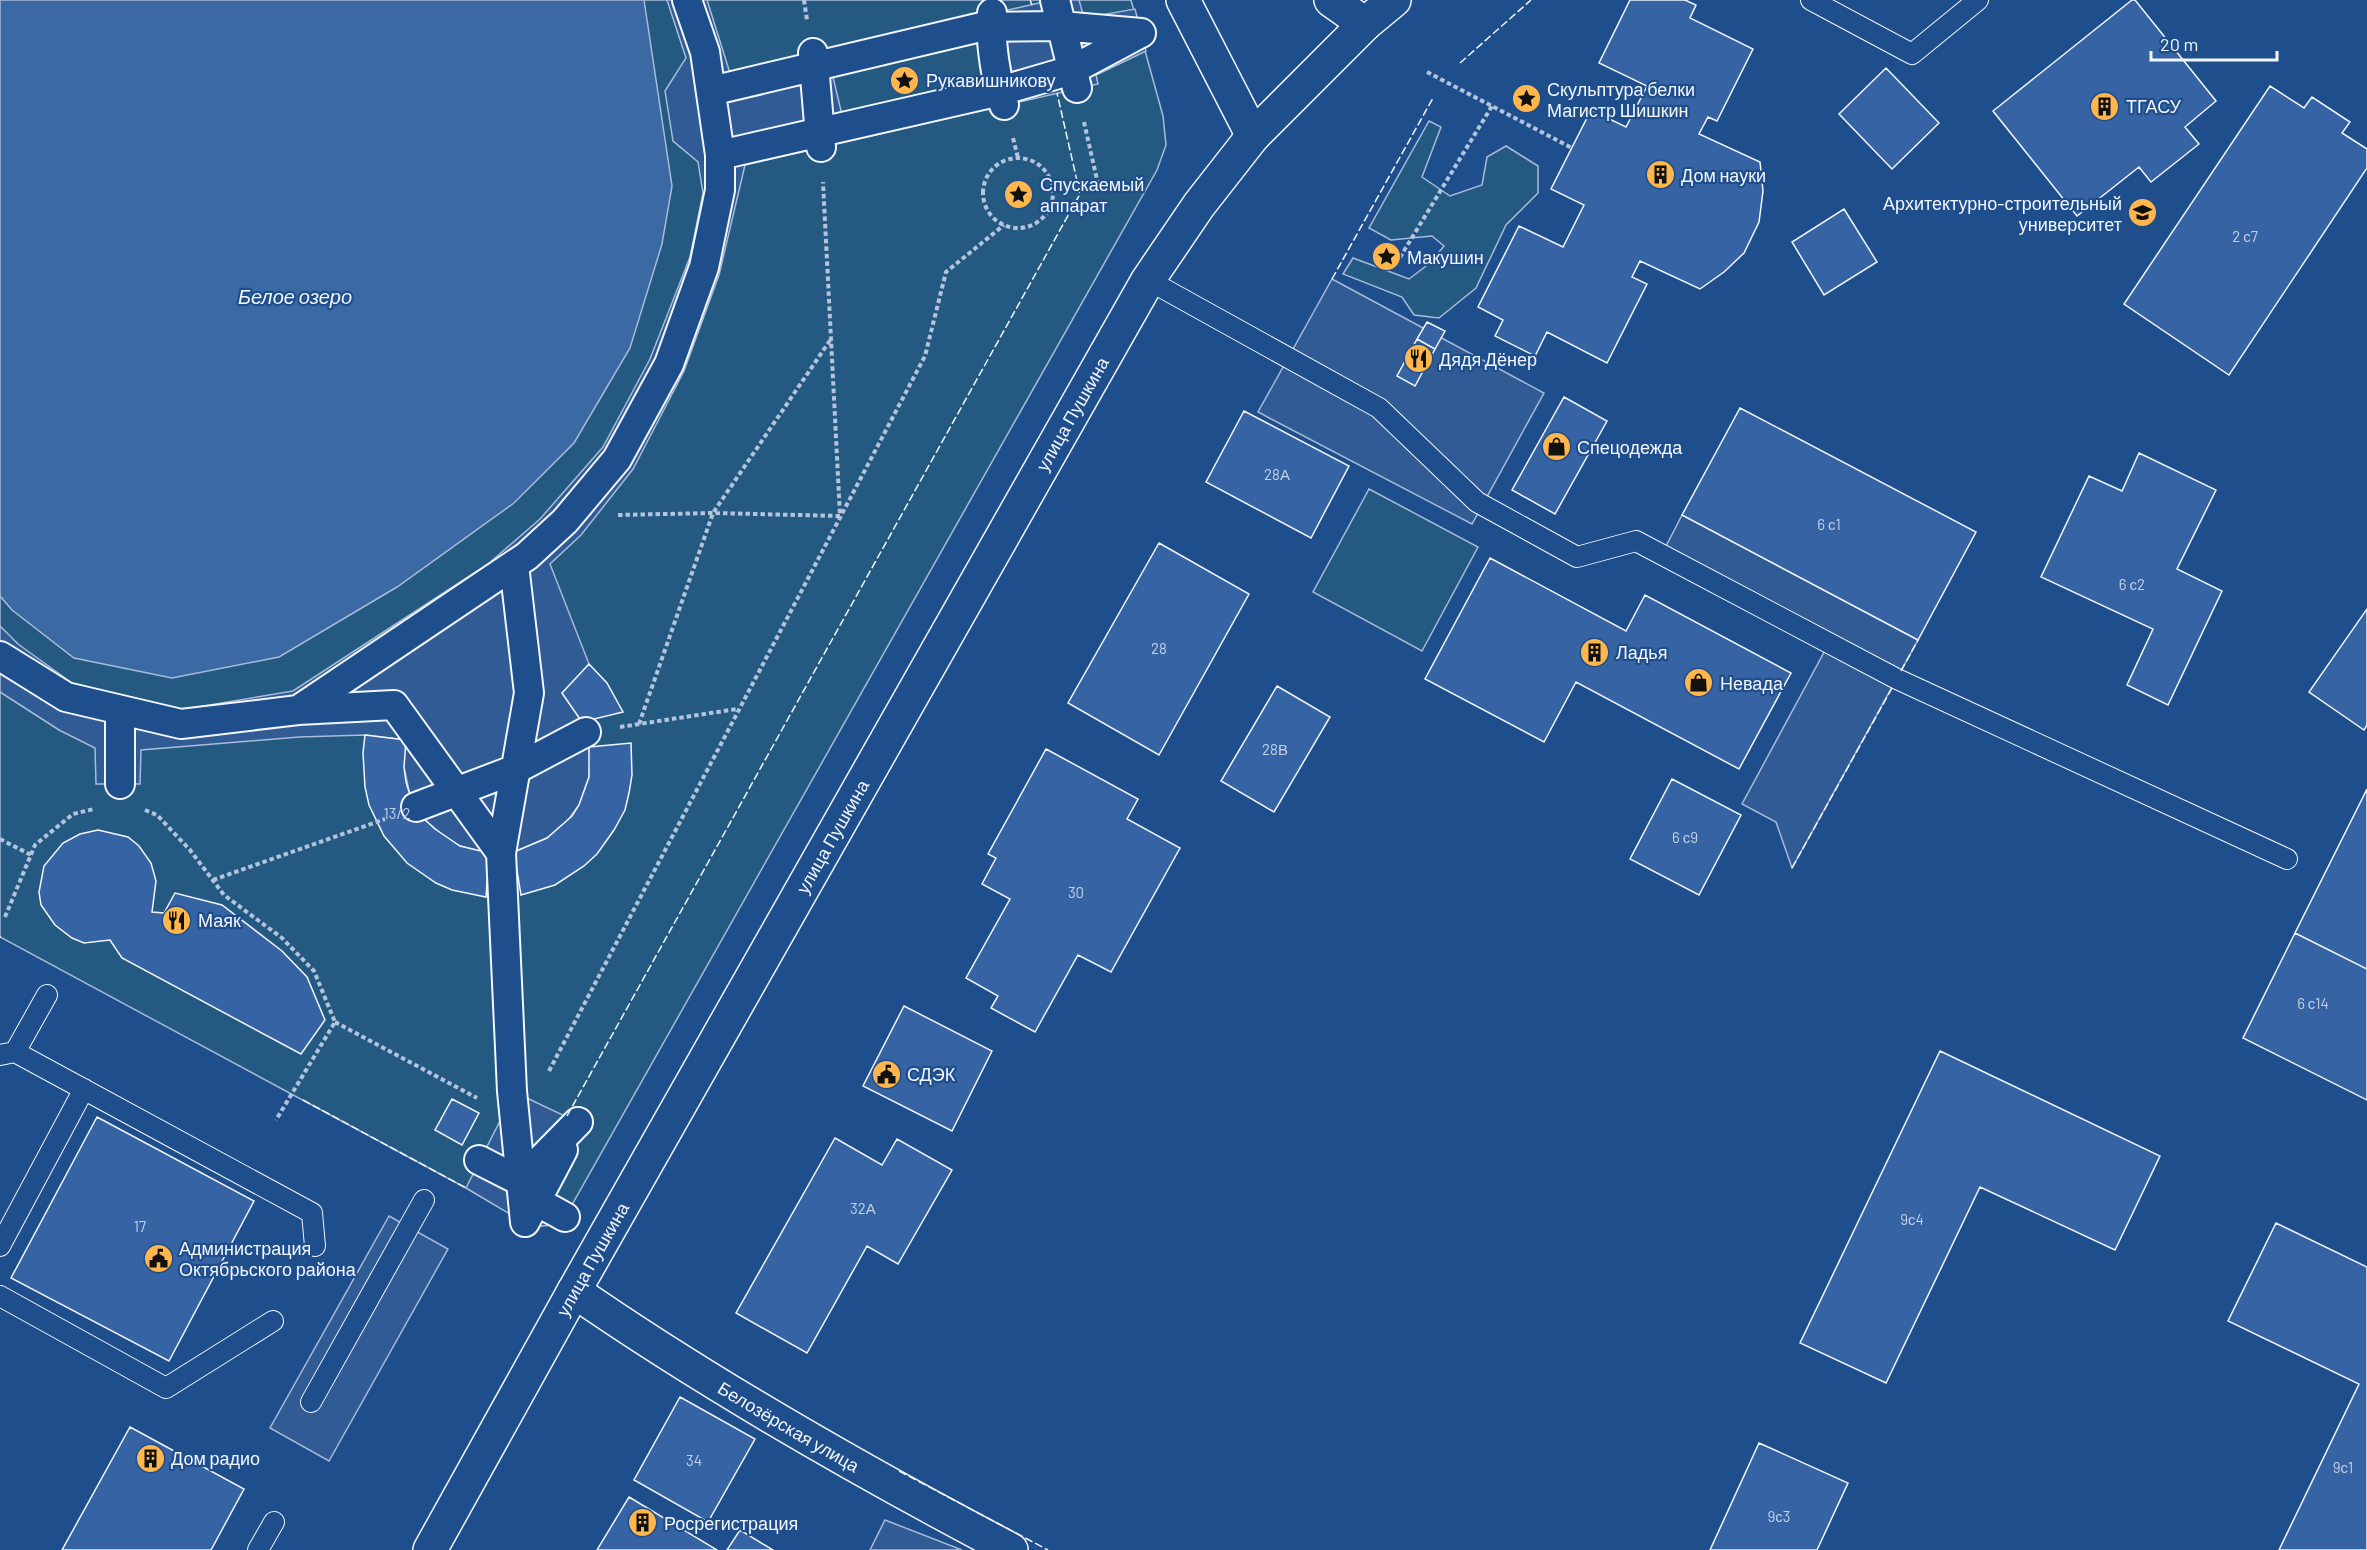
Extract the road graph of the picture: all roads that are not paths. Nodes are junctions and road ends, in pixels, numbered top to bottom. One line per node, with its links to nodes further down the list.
1 (687, 0): 12 (street)
2 (1183, 0): 14 (main road)
3 (1331, 0): 9 (main road)
4 (1394, 0): 9 (main road, улица Пушкина)
5 (1811, 0): 6 (lane)
6 (1978, 0)
7 (1058, 13): 8 (street); 11 (street); 11 (street)
8 (991, 20): 10 (street); 13 (street)
9 (1365, 24): 14 (main road, улица Пушкина)
10 (813, 60): 12 (street); 15 (street)
11 (1074, 80): 13 (street)
12 (711, 91): 16 (street)
13 (1002, 98): 15 (street)
14 (1253, 136): 17 (main road, улица Пушкина)
15 (821, 140): 16 (street)
16 (720, 155): 18 (street)
17 (1148, 280): 28 (lane); 38 (main road, улица Пушкина)
18 (514, 565): 21 (street); 23 (street)
19 (1, 659): 20 (street)
20 (120, 710): 21 (street); 24 (street)
21 (298, 710): 25 (street)
22 (586, 732): 23 (street)
23 (516, 769): 25 (street); 27 (street)
24 (120, 784)
25 (456, 792): 26 (street); 27 (street)
26 (416, 807)
27 (501, 854): 33 (street)
28 (2287, 859)
29 (47, 994): 30 (lane)
30 (8, 1053): 31 (lane)
31 (84, 1089): 36 (lane); 37 (lane)
32 (479, 1160): 33 (street)
33 (528, 1191): 35 (street)
34 (424, 1200): 41 (lane)
35 (565, 1217)
36 (0, 1246)
37 (315, 1246)
38 (574, 1291): 44 (main road, улица Пушкина); 45 (main road, Белозёрская улица)
39 (0, 1296): 40 (lane)
40 (273, 1321)
41 (311, 1402)
42 (274, 1522): 43 (lane)
43 (258, 1550)
44 (430, 1550)
45 (1011, 1550)

